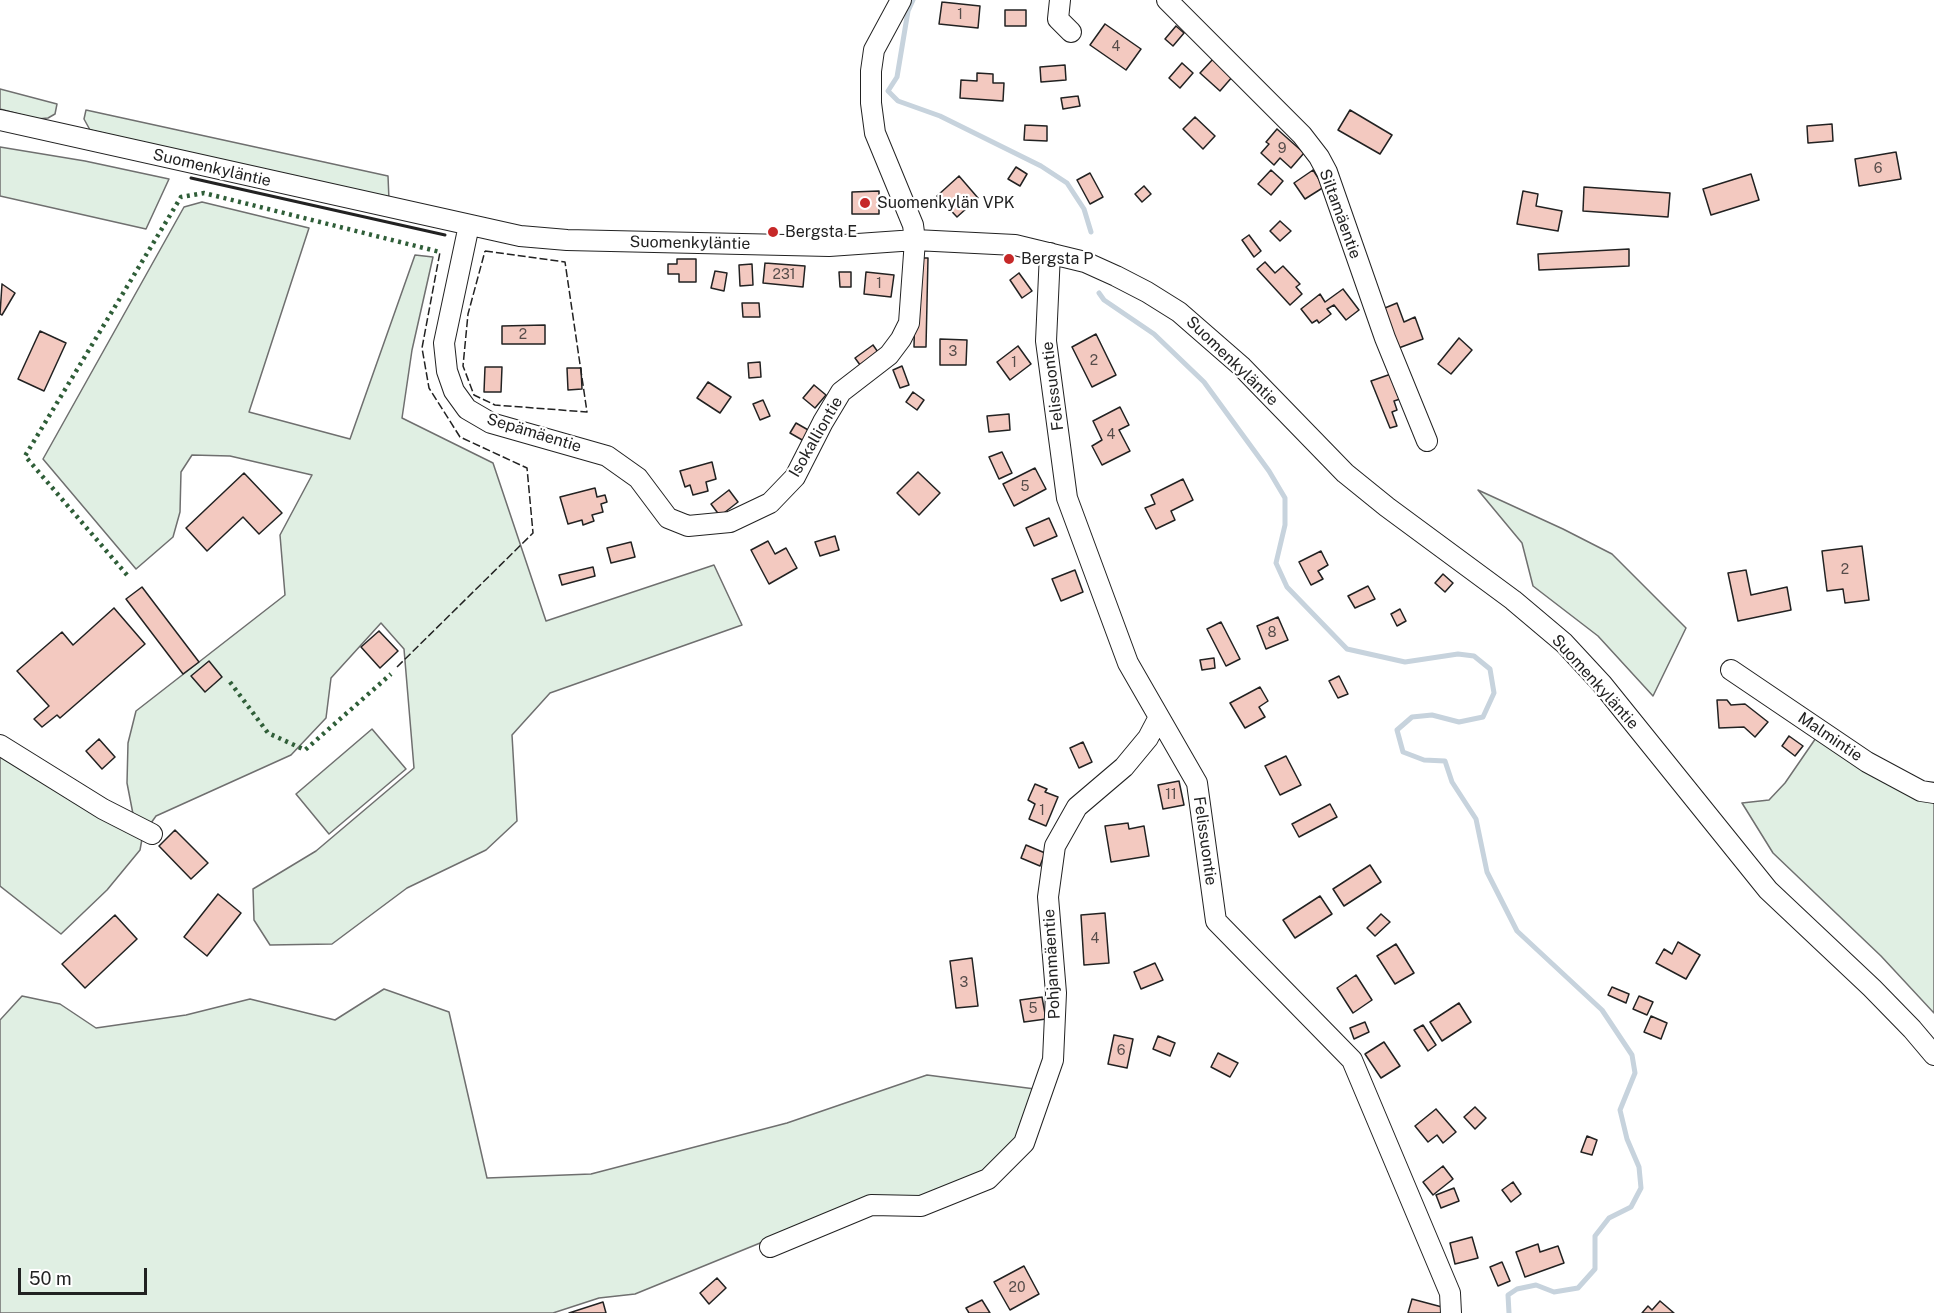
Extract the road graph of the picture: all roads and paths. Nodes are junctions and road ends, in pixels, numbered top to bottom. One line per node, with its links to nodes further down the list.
1 (901, 0): 7 (street, Isokalliontie)
2 (1060, 0): 4 (street)
3 (1167, 0): 9 (street, Siltamäentie)
4 (1071, 32)
5 (0, 120): 6 (street, Suomenkyläntie)
6 (469, 225): 7 (street, Suomenkyläntie); 10 (street, Sepämäentie)
7 (915, 240): 8 (street, Suomenkyläntie); 10 (street, Isokalliontie)
8 (1050, 253): 12 (street, Felissuontie); 16 (street, Suomenkyläntie)
9 (1427, 441)
10 (730, 522)
11 (1731, 670): 14 (street, Malmintie)
12 (1159, 717): 17 (street, Pohjanmäentie); 18 (street, Felissuontie)
13 (0, 745): 15 (street)
14 (1934, 794)
15 (152, 834)
16 (1934, 1055)
17 (770, 1247)
18 (1451, 1313)

